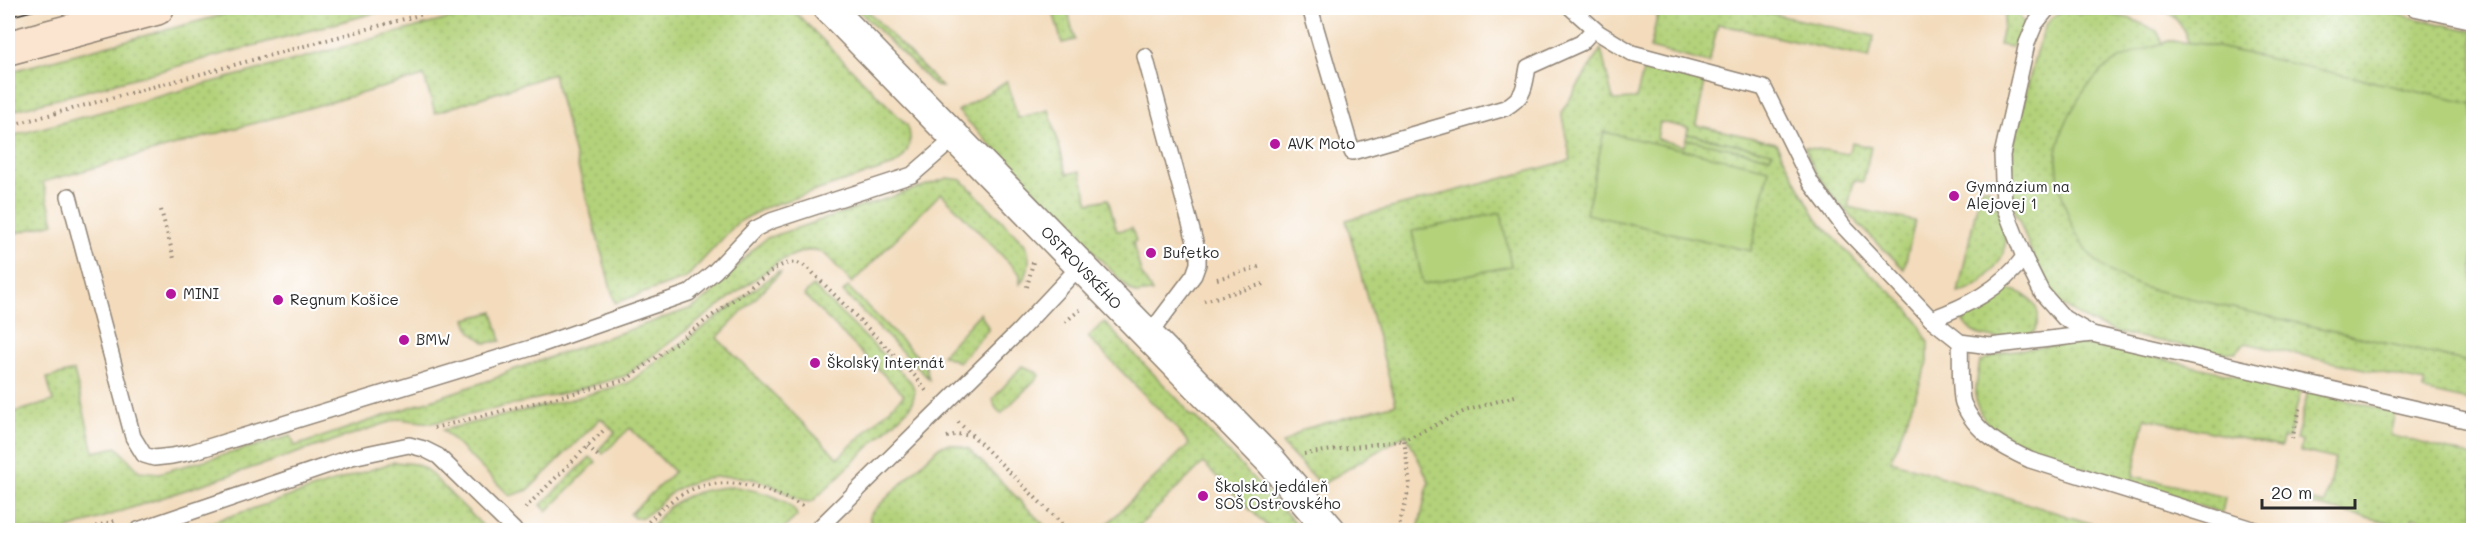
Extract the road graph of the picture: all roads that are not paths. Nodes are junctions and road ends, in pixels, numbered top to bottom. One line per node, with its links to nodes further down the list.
1 (157, 8): 9 (street)
2 (829, 8): 11 (street, OSTROVSKÉHO)
3 (1310, 8): 8 (lane)
4 (1570, 8): 8 (lane)
5 (2048, 8): 13 (lane)
6 (2414, 8): 7 (lane)
7 (2474, 21)
8 (1594, 29): 15 (lane)
9 (8, 48)
10 (1145, 56): 17 (lane)
11 (956, 137): 12 (lane); 14 (street, OSTROVSKÉHO)
12 (69, 196)
13 (2024, 257): 15 (lane); 16 (lane)
14 (1080, 267): 17 (street, OSTROVSKÉHO); 22 (lane)
15 (1931, 319): 18 (lane)
16 (2092, 334): 18 (lane); 19 (lane)
17 (1148, 336): 23 (street, OSTROVSKÉHO)
18 (1960, 342): 24 (lane)
19 (2474, 422)
20 (138, 531): 21 (lane)
21 (514, 531)
22 (817, 531)
23 (1330, 531)
24 (2255, 531)

